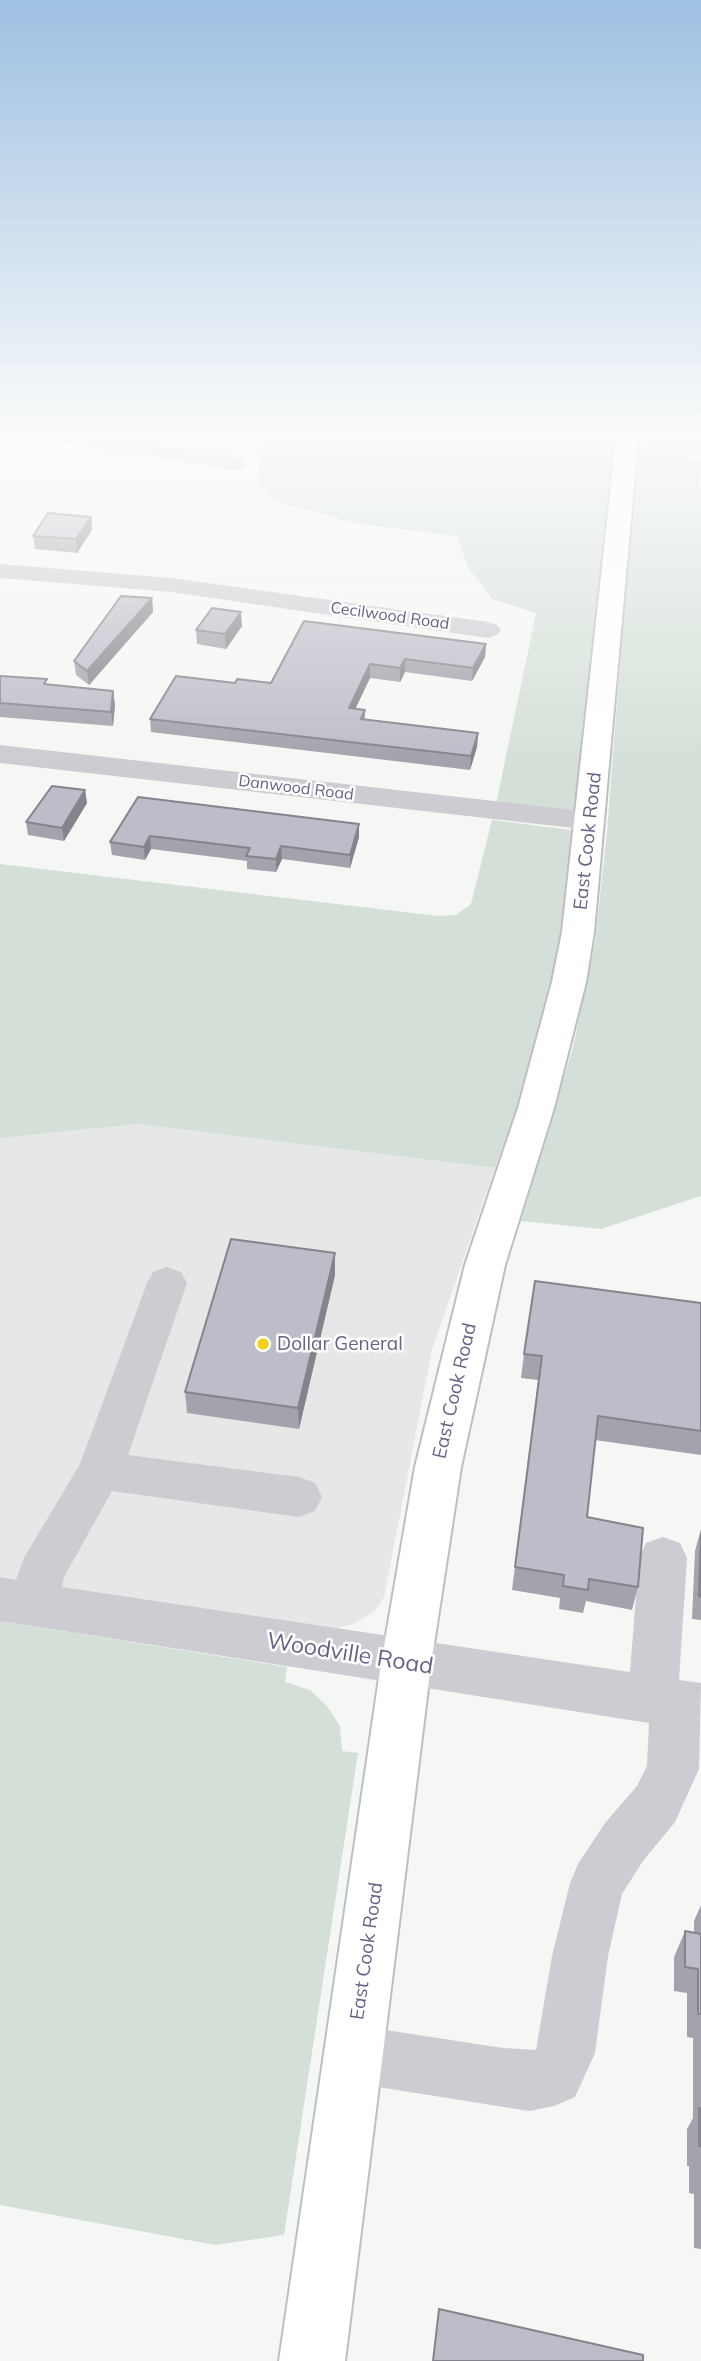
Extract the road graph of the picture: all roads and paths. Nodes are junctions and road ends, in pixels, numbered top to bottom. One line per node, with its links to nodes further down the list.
1 (618, 540): 5 (main road, East Cook Road)
2 (0, 571): 3 (street, Cecilwood Road)
3 (488, 630)
4 (0, 754): 5 (street, Danwood Road)
5 (591, 821): 11 (main road, East Cook Road)
6 (167, 1283): 7 (street)
7 (100, 1470): 8 (street); 10 (street)
8 (299, 1497)
9 (663, 1558): 12 (street)
10 (17, 1602): 11 (street, Woodville Road)
11 (406, 1664): 12 (street, Woodville Road); 13 (main road, East Cook Road)
12 (676, 1703): 13 (street)
13 (353, 2054): 14 (main road, East Cook Road)
14 (312, 2361)

